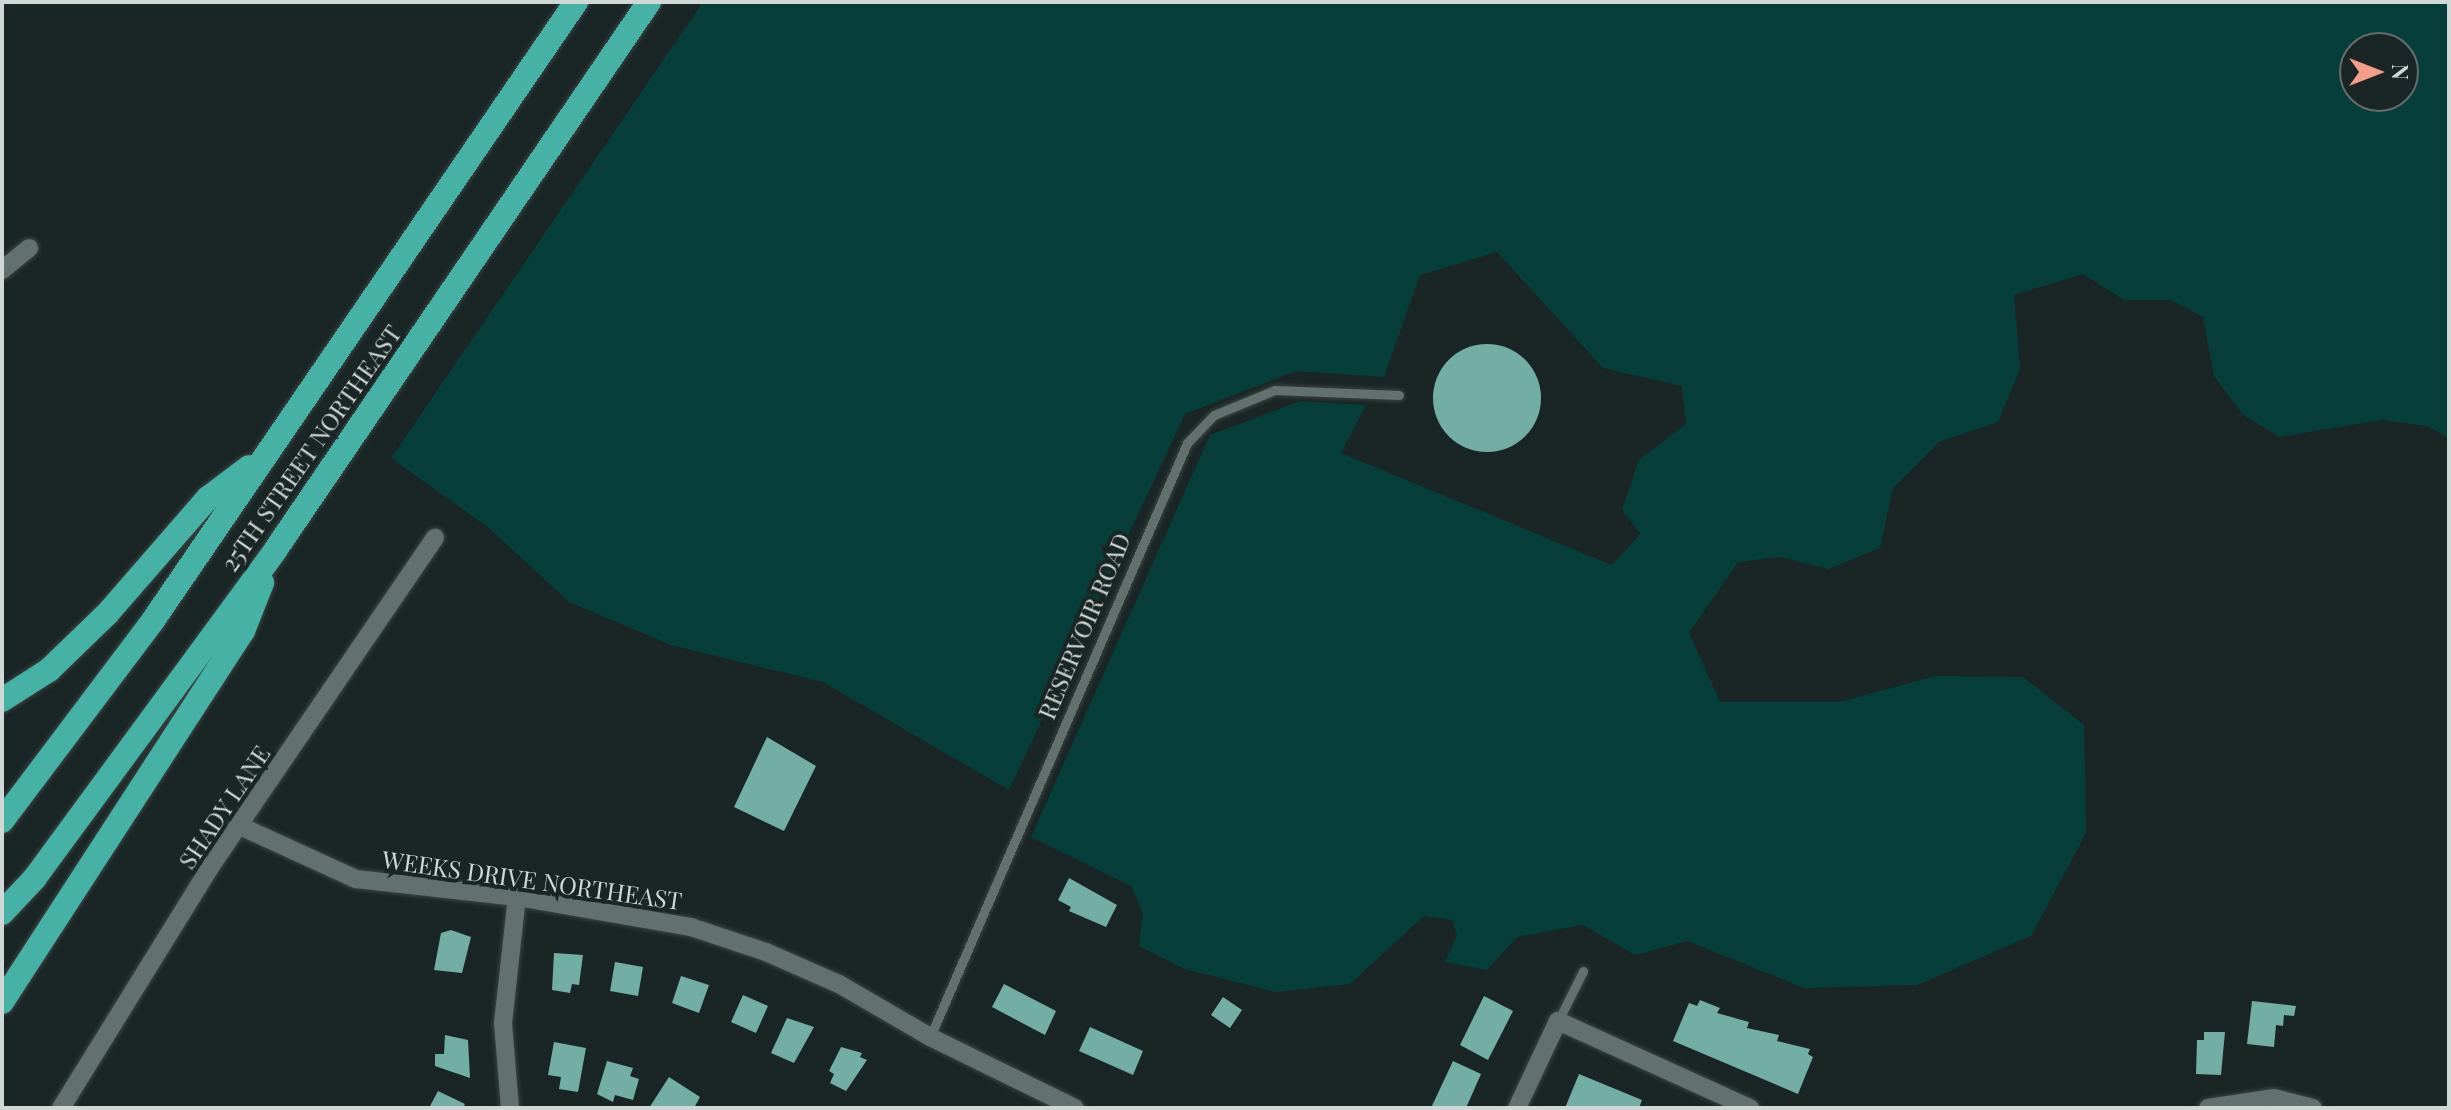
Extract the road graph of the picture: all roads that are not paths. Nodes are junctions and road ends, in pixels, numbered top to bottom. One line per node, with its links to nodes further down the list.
1 (576, 2): 6 (highway, 25TH STREET NORTHEAST)
2 (649, 2): 8 (highway, 25TH STREET NORTHEAST)
3 (29, 248): 4 (street)
4 (2, 270)
5 (1399, 395): 17 (lane, RESERVOIR ROAD)
6 (264, 456): 9 (highway); 10 (highway, 25TH STREET NORTHEAST)
7 (435, 537): 11 (street, SHADY LANE)
8 (276, 549): 13 (highway, 25TH STREET NORTHEAST); 15 (highway)
9 (2, 700)
10 (2, 821)
11 (240, 826): 12 (street, WEEKS DRIVE NORTHEAST); 18 (street, SHADY LANE)
12 (517, 897): 17 (street, WEEKS DRIVE NORTHEAST); 19 (street)
13 (2, 913)
14 (1583, 971): 16 (lane)
15 (2, 1002)
16 (1558, 1021): 21 (street); 22 (street)
17 (930, 1037): 20 (street, WEEKS DRIVE NORTHEAST)
18 (61, 1108)
19 (510, 1108)
20 (1075, 1108)
21 (1517, 1108)
22 (1750, 1108)
23 (2208, 1108): 24 (street)
24 (2313, 1108)

